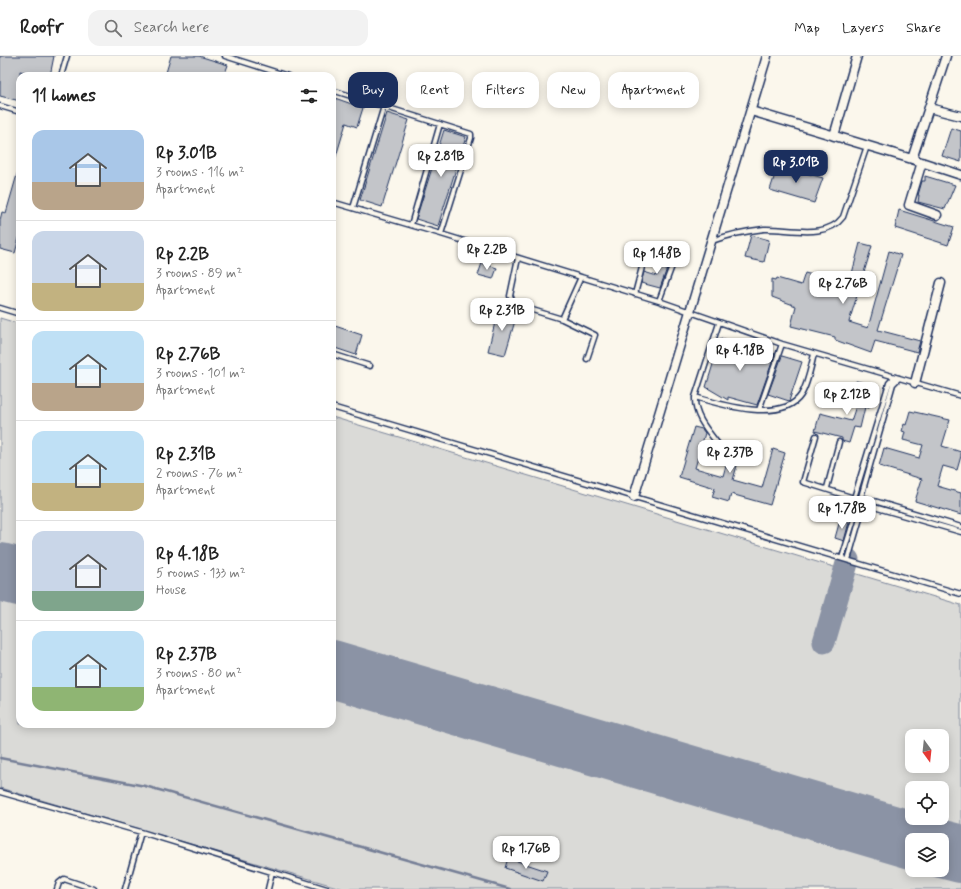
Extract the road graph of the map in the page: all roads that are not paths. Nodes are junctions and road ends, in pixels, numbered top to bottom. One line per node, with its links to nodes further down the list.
1 (66, 56): 7 (lane)
2 (225, 56): 6 (lane)
3 (767, 56): 16 (street)
4 (857, 56): 19 (street)
5 (946, 56): 14 (street)
6 (268, 70): 8 (lane)
7 (62, 72)
8 (275, 72)
9 (336, 91): 10 (lane)
10 (348, 95)
11 (0, 106): 15 (lane)
12 (383, 108): 25 (lane)
13 (390, 108): 18 (lane)
14 (929, 108): 17 (street); 21 (street)
15 (16, 111)
16 (751, 112): 19 (street); 29 (street)
17 (961, 116)
18 (440, 124): 27 (lane); 28 (lane)
19 (834, 136): 20 (street)
20 (867, 146): 21 (street); 29 (lane)
21 (912, 159): 22 (street)
22 (922, 162): 23 (street); 26 (street)
23 (961, 175)
24 (336, 203): 25 (lane)
25 (353, 208): 27 (lane)
26 (937, 215)
27 (411, 225): 28 (lane)
28 (441, 234): 31 (lane)
29 (712, 242): 39 (street)
30 (648, 248): 35 (lane)
31 (518, 258): 33 (lane); 40 (lane)
32 (672, 266): 36 (lane)
33 (581, 277): 35 (lane); 40 (lane)
34 (941, 283): 48 (street)
35 (635, 294): 36 (lane)
36 (659, 301): 39 (lane)
37 (0, 308): 38 (lane)
38 (16, 313)
39 (691, 313): 41 (lane); 57 (street)
40 (562, 319): 45 (lane)
41 (719, 323): 42 (lane); 50 (lane)
42 (782, 344): 43 (lane); 52 (lane)
43 (814, 354): 47 (lane); 52 (lane)
44 (336, 355): 46 (lane)
45 (587, 359)
46 (370, 366)
47 (897, 378): 48 (lane); 58 (lane); 59 (lane)
48 (915, 383): 49 (lane)
49 (961, 396)
50 (695, 397): 52 (lane); 55 (lane)
51 (336, 408): 57 (lane)
52 (759, 410)
53 (816, 436): 56 (lane)
54 (839, 442): 56 (lane)
55 (722, 449)
56 (827, 488): 58 (lane)
57 (634, 497): 62 (lane)
58 (854, 498): 59 (lane)
59 (861, 499): 60 (lane); 62 (lane)
60 (961, 527)
61 (961, 532): 63 (lane)
62 (842, 558): 63 (lane)
63 (848, 560): 64 (lane)
64 (961, 594)
65 (0, 792): 66 (lane)
66 (141, 832): 67 (lane); 70 (lane)
67 (272, 872): 71 (lane); 72 (lane)
68 (58, 889): 69 (lane)
69 (94, 889)
70 (125, 889)
71 (268, 889)
72 (327, 889)

